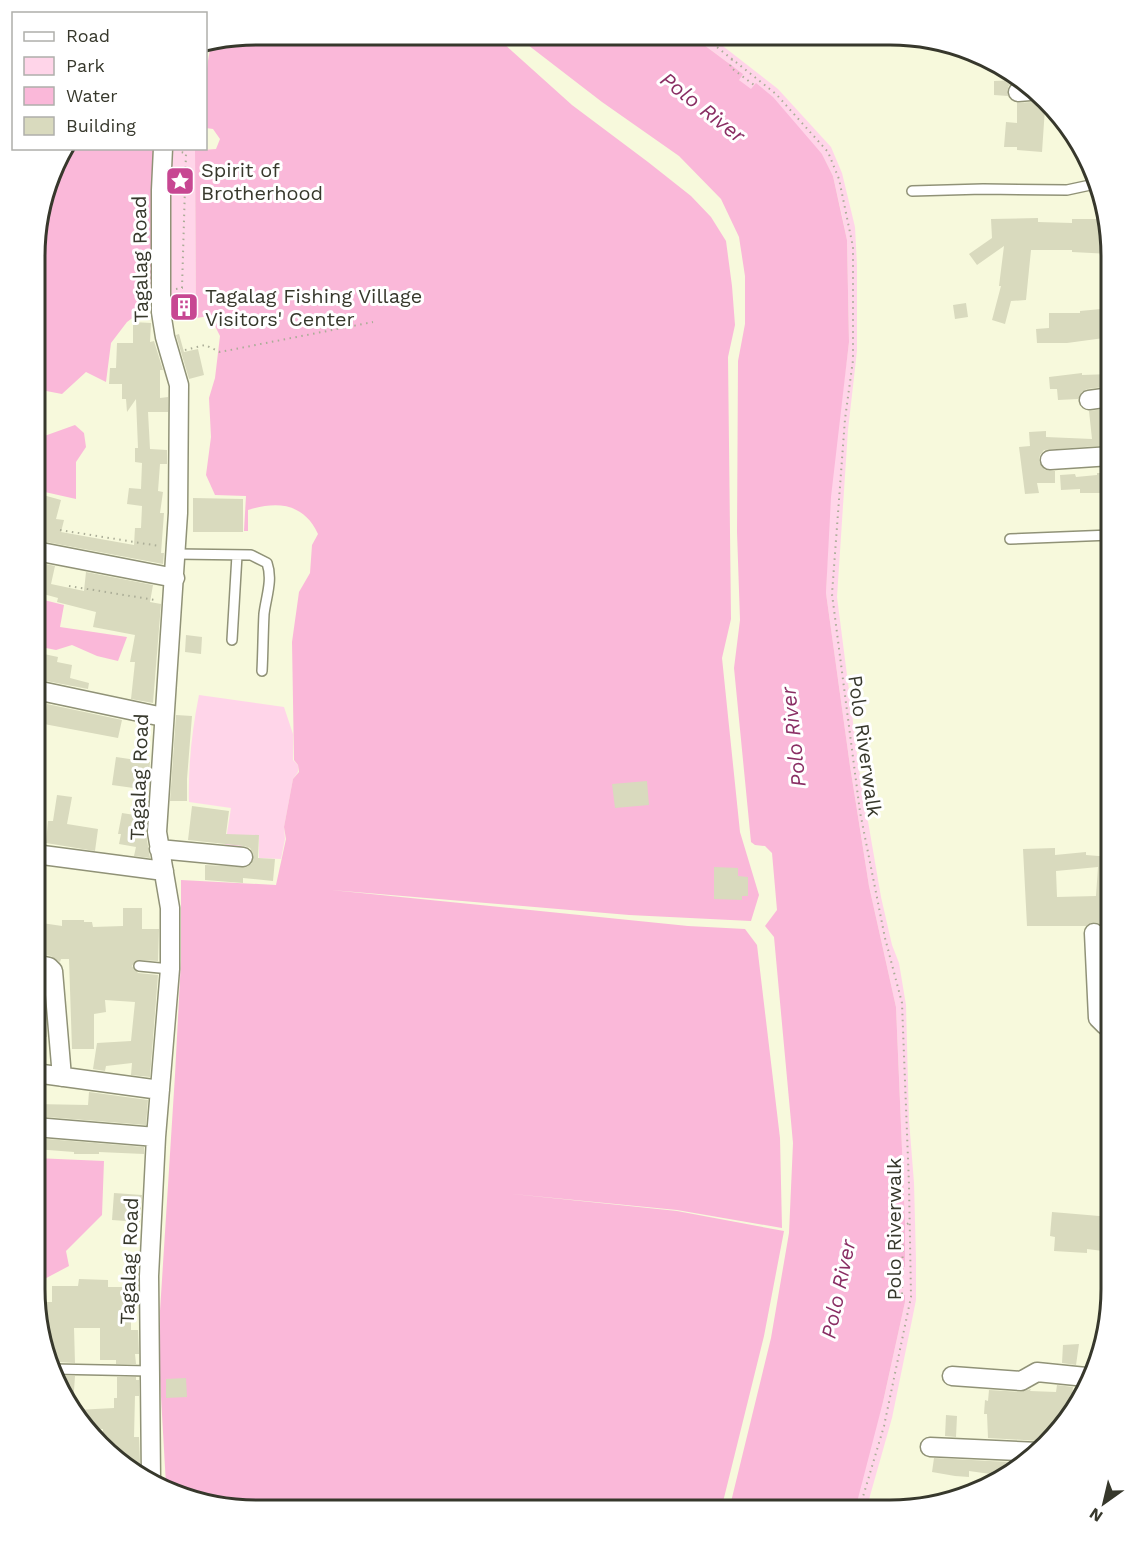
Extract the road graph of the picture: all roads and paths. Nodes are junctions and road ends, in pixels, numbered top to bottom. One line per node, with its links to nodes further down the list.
1 (714, 45): 2 (path, Polo Riverwalk)
2 (732, 59): 3 (path); 43 (path, Polo Riverwalk)
3 (754, 85)
4 (170, 150): 7 (path); 9 (street, Tagalag Road)
5 (1089, 185): 6 (lane)
6 (912, 192)
7 (168, 290)
8 (374, 322): 9 (path)
9 (170, 354): 17 (street, Tagalag Road)
10 (1101, 398): 11 (street)
11 (1089, 400)
12 (1101, 456): 13 (street)
13 (1050, 459)
14 (60, 530): 17 (path)
15 (1101, 535): 16 (lane)
16 (1010, 539)
17 (176, 551): 19 (lane); 20 (street, Tagalag Road)
18 (45, 553): 20 (street)
19 (237, 555): 23 (lane); 24 (lane)
20 (175, 578): 22 (street, Tagalag Road)
21 (69, 586): 22 (path)
22 (173, 603): 26 (street, Tagalag Road)
23 (232, 640)
24 (262, 671)
25 (45, 692): 26 (street)
26 (163, 717): 27 (street, Tagalag Road)
27 (159, 849): 29 (street); 30 (street, Tagalag Road)
28 (45, 855): 30 (street)
29 (243, 857)
30 (164, 871): 35 (street, Tagalag Road)
31 (1094, 933): 32 (street)
32 (1101, 956)
33 (45, 966): 39 (street)
34 (139, 966): 35 (lane)
35 (170, 969): 40 (street, Tagalag Road)
36 (1101, 992): 37 (street)
37 (1101, 1021)
38 (45, 1074): 39 (street)
39 (62, 1077): 40 (street)
40 (160, 1090): 42 (street, Tagalag Road)
41 (45, 1128): 42 (street)
42 (156, 1137): 46 (street, Tagalag Road)
43 (910, 1222): 44 (path); 52 (path, Polo Riverwalk)
44 (902, 1294)
45 (61, 1369): 46 (lane)
46 (150, 1371): 51 (street, Tagalag Road)
47 (952, 1376): 48 (street)
48 (1082, 1377)
49 (930, 1447): 50 (street)
50 (1024, 1451)
51 (151, 1472)
52 (862, 1500)

